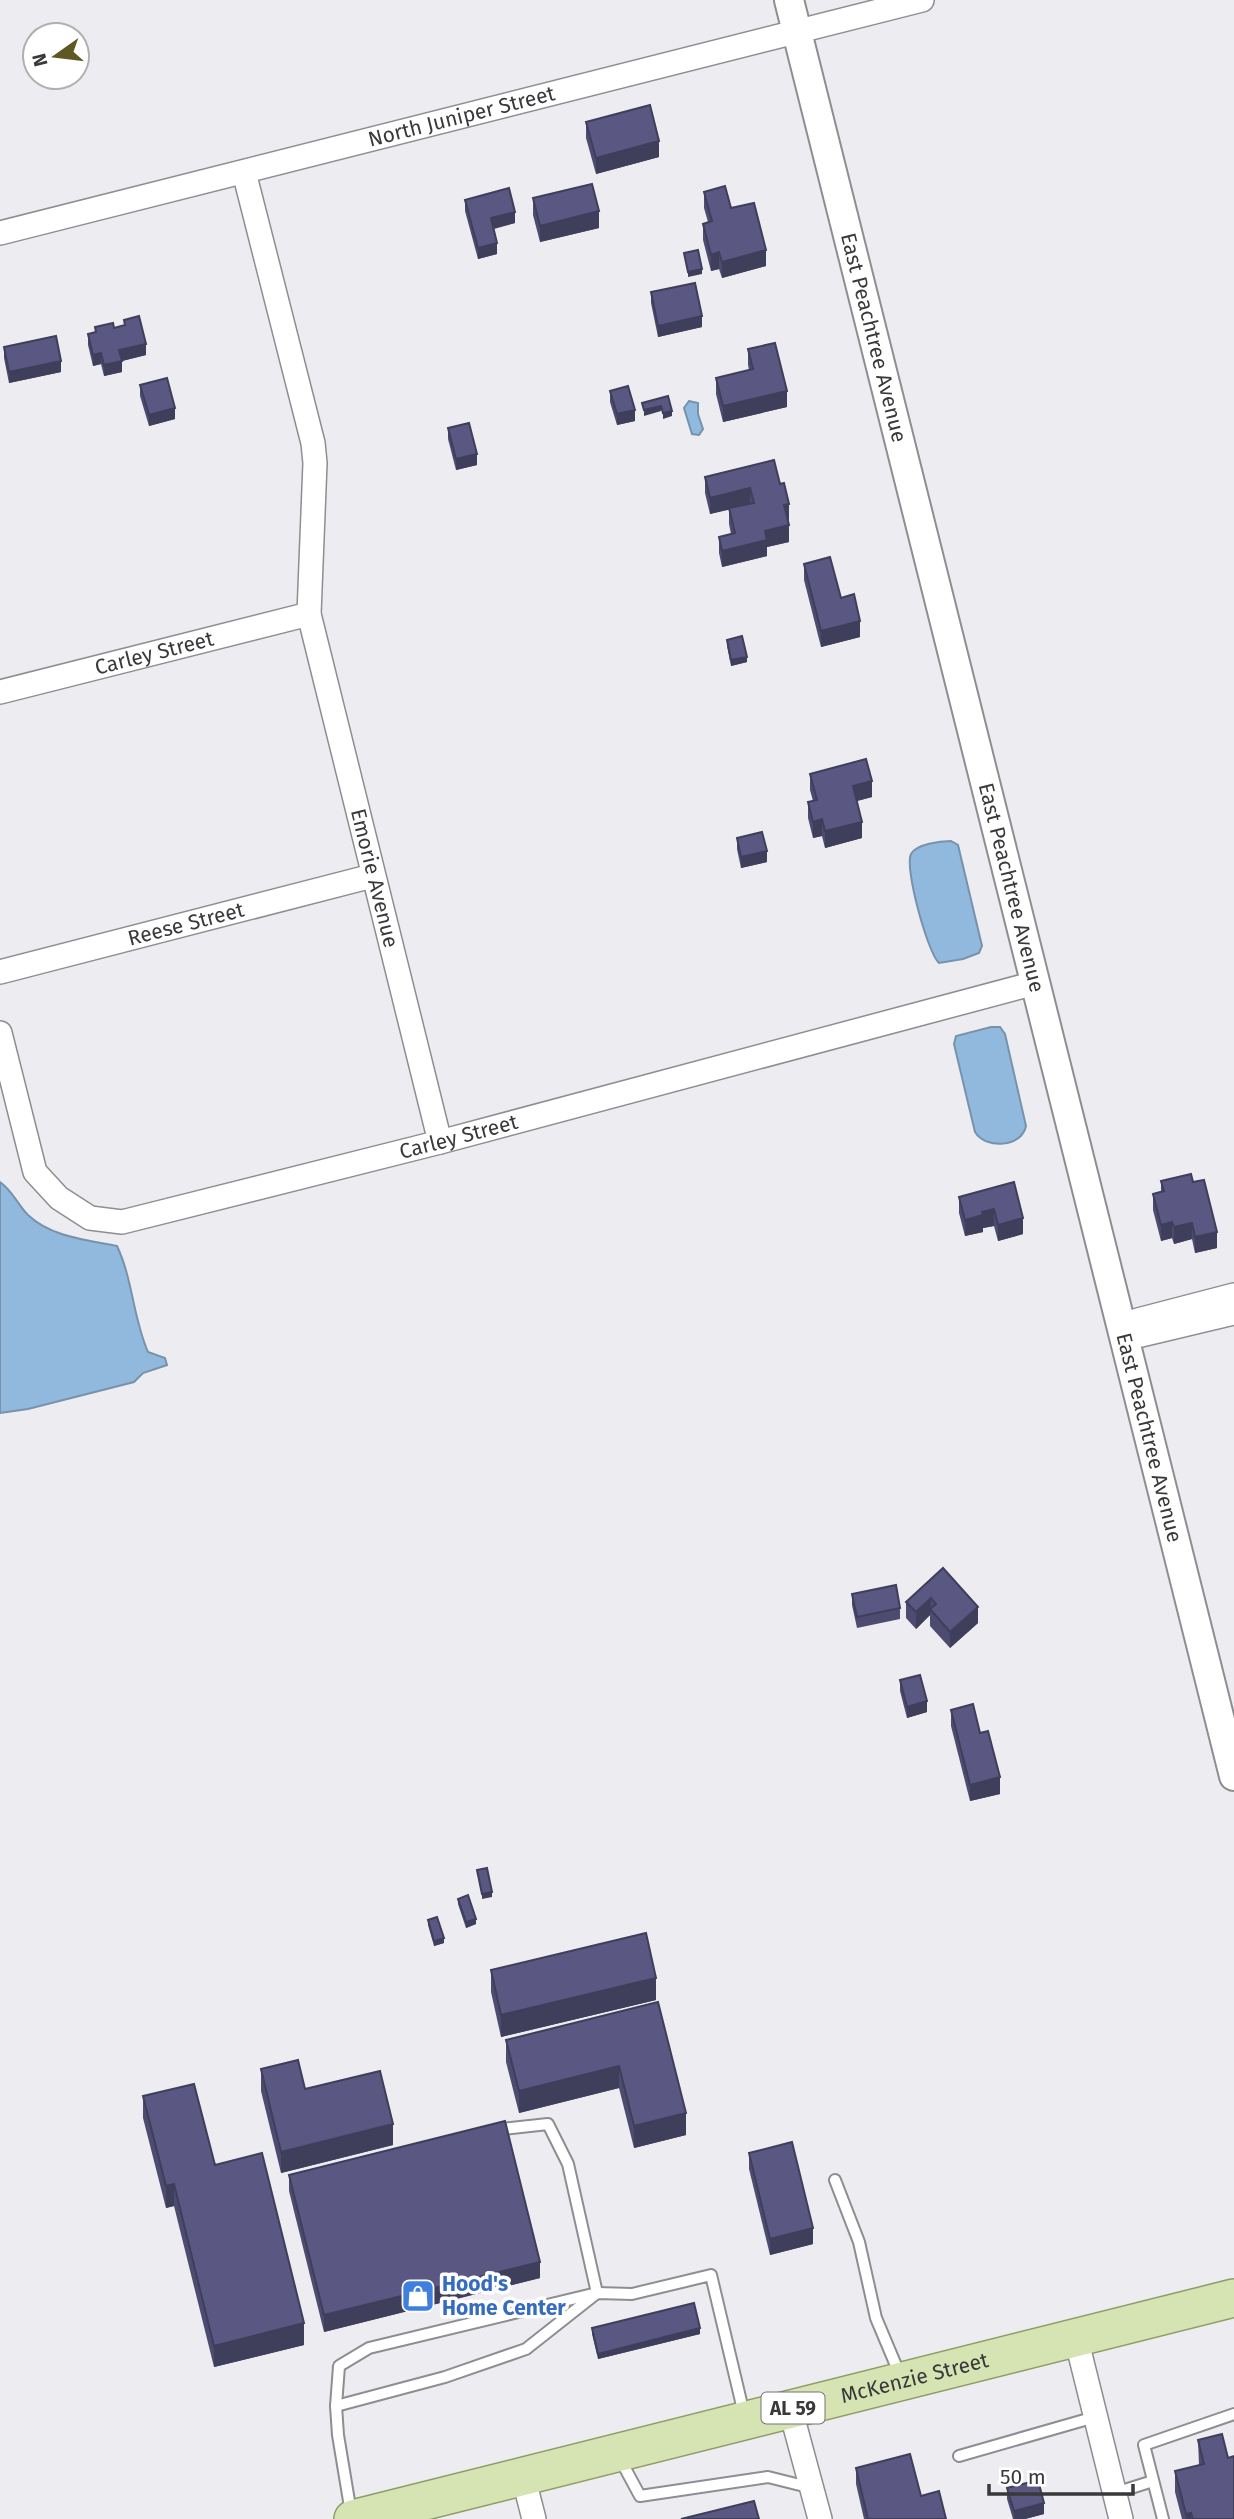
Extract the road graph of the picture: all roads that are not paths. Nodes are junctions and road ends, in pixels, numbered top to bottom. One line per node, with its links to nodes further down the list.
1 (789, 0): 3 (street, East Peachtree Avenue)
2 (922, 0): 3 (street, North Juniper Street)
3 (797, 32): 4 (street, North Juniper Street); 10 (street, East Peachtree Avenue)
4 (244, 172): 5 (street, North Juniper Street); 6 (street, Emorie Avenue)
5 (0, 233)
6 (309, 614): 7 (street, Carley Street); 8 (street, Emorie Avenue)
7 (0, 692)
8 (372, 876): 9 (street, Reese Street); 12 (street, Emorie Avenue)
9 (0, 972)
10 (1035, 984): 12 (street, Carley Street); 15 (street, East Peachtree Avenue)
11 (0, 1032): 12 (street, Carley Street)
12 (440, 1142)
13 (1234, 1295): 15 (street)
14 (1234, 1313): 15 (street)
15 (1122, 1333): 16 (street, East Peachtree Avenue)
16 (1234, 1776)
17 (502, 2129): 19 (lane)
18 (835, 2180): 22 (lane)
19 (597, 2294): 23 (lane); 23 (lane); 27 (lane)
20 (1234, 2298): 21 (main road, McKenzie Street / AL 59)
21 (1076, 2338): 22 (main road, McKenzie Street / AL 59); 26 (street)
22 (902, 2381): 24 (main road, McKenzie Street / AL 59)
23 (336, 2406): 34 (lane)
24 (790, 2408): 27 (main road, McKenzie Street / AL 59); 32 (street)
25 (1234, 2414): 31 (lane)
26 (1095, 2417): 29 (lane); 33 (street)
27 (746, 2420): 28 (main road, McKenzie Street / AL 59)
28 (617, 2452): 30 (main road, McKenzie Street / AL 59); 32 (lane)
29 (959, 2456)
30 (523, 2476): 34 (main road, McKenzie Street / AL 59); 35 (street)
31 (1153, 2481): 33 (lane); 38 (lane)
32 (812, 2488): 36 (street)
33 (1115, 2493): 37 (street)
34 (353, 2519)
35 (534, 2519)
36 (820, 2519)
37 (1121, 2519)
38 (1163, 2519)

